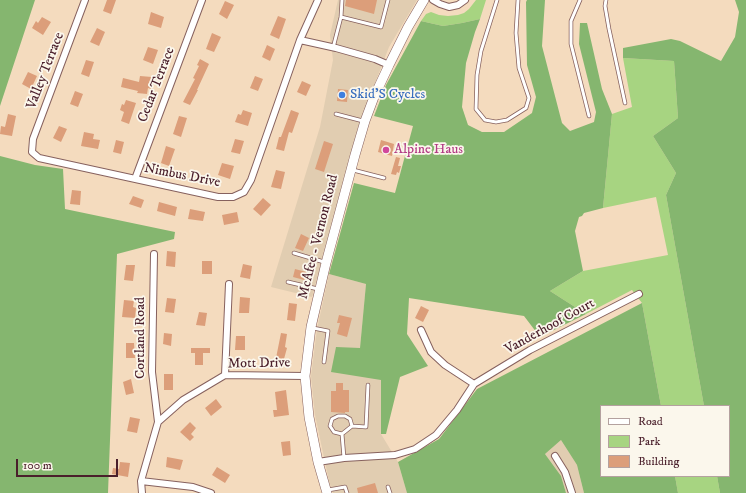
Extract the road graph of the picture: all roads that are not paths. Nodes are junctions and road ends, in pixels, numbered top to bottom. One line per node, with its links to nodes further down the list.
1 (85, 0): 21 (street, Valley Terrace)
2 (202, 0): 24 (street, Cedar Terrace)
3 (318, 0): 14 (street, Nimbus Drive)
4 (342, 0): 13 (lane)
5 (388, 0): 13 (lane)
6 (424, 0): 16 (main road, McAfee - Vernon Road)
7 (433, 0): 8 (street)
8 (465, 0)
9 (496, 0): 10 (lane)
10 (518, 0)
11 (580, 0): 19 (lane)
12 (606, 0): 17 (lane)
13 (341, 17): 15 (lane)
14 (300, 40): 15 (street); 24 (street, Nimbus Drive)
15 (333, 48): 16 (street)
16 (389, 64): 20 (main road, McAfee - Vernon Road)
17 (625, 103)
18 (336, 114): 20 (lane)
19 (589, 116)
20 (365, 121): 22 (main road, McAfee - Vernon Road)
21 (32, 152): 24 (street, Nimbus Drive)
22 (351, 169): 23 (lane); 27 (main road, McAfee - Vernon Road)
23 (384, 178)
24 (135, 179)
25 (294, 253): 27 (lane)
26 (154, 254): 39 (street, Cortland Road)
27 (326, 263): 30 (main road, McAfee - Vernon Road)
28 (288, 282): 30 (lane)
29 (229, 284): 35 (street)
30 (319, 289): 32 (main road, McAfee - Vernon Road)
31 (639, 294): 37 (street, Vanderhoof Court)
32 (311, 327): 34 (lane); 36 (main road, McAfee - Vernon Road)
33 (421, 330): 37 (street)
34 (324, 362)
35 (225, 375): 36 (street, Mott Drive); 39 (street, Mott Drive)
36 (305, 376): 44 (main road, McAfee - Vernon Road)
37 (474, 384): 43 (street, Vanderhoof Court)
38 (368, 385): 40 (lane)
39 (158, 422): 45 (street)
40 (352, 426): 41 (lane); 41 (lane)
41 (342, 434): 43 (lane)
42 (555, 456): 52 (street)
43 (344, 458): 44 (street, Vanderhoof Court)
44 (318, 462): 47 (main road, McAfee - Vernon Road)
45 (141, 481): 48 (street); 49 (street)
46 (388, 487): 51 (lane)
47 (327, 492): 50 (lane)
48 (142, 493)
49 (211, 493)
50 (347, 493)
51 (390, 493)
52 (572, 493)

